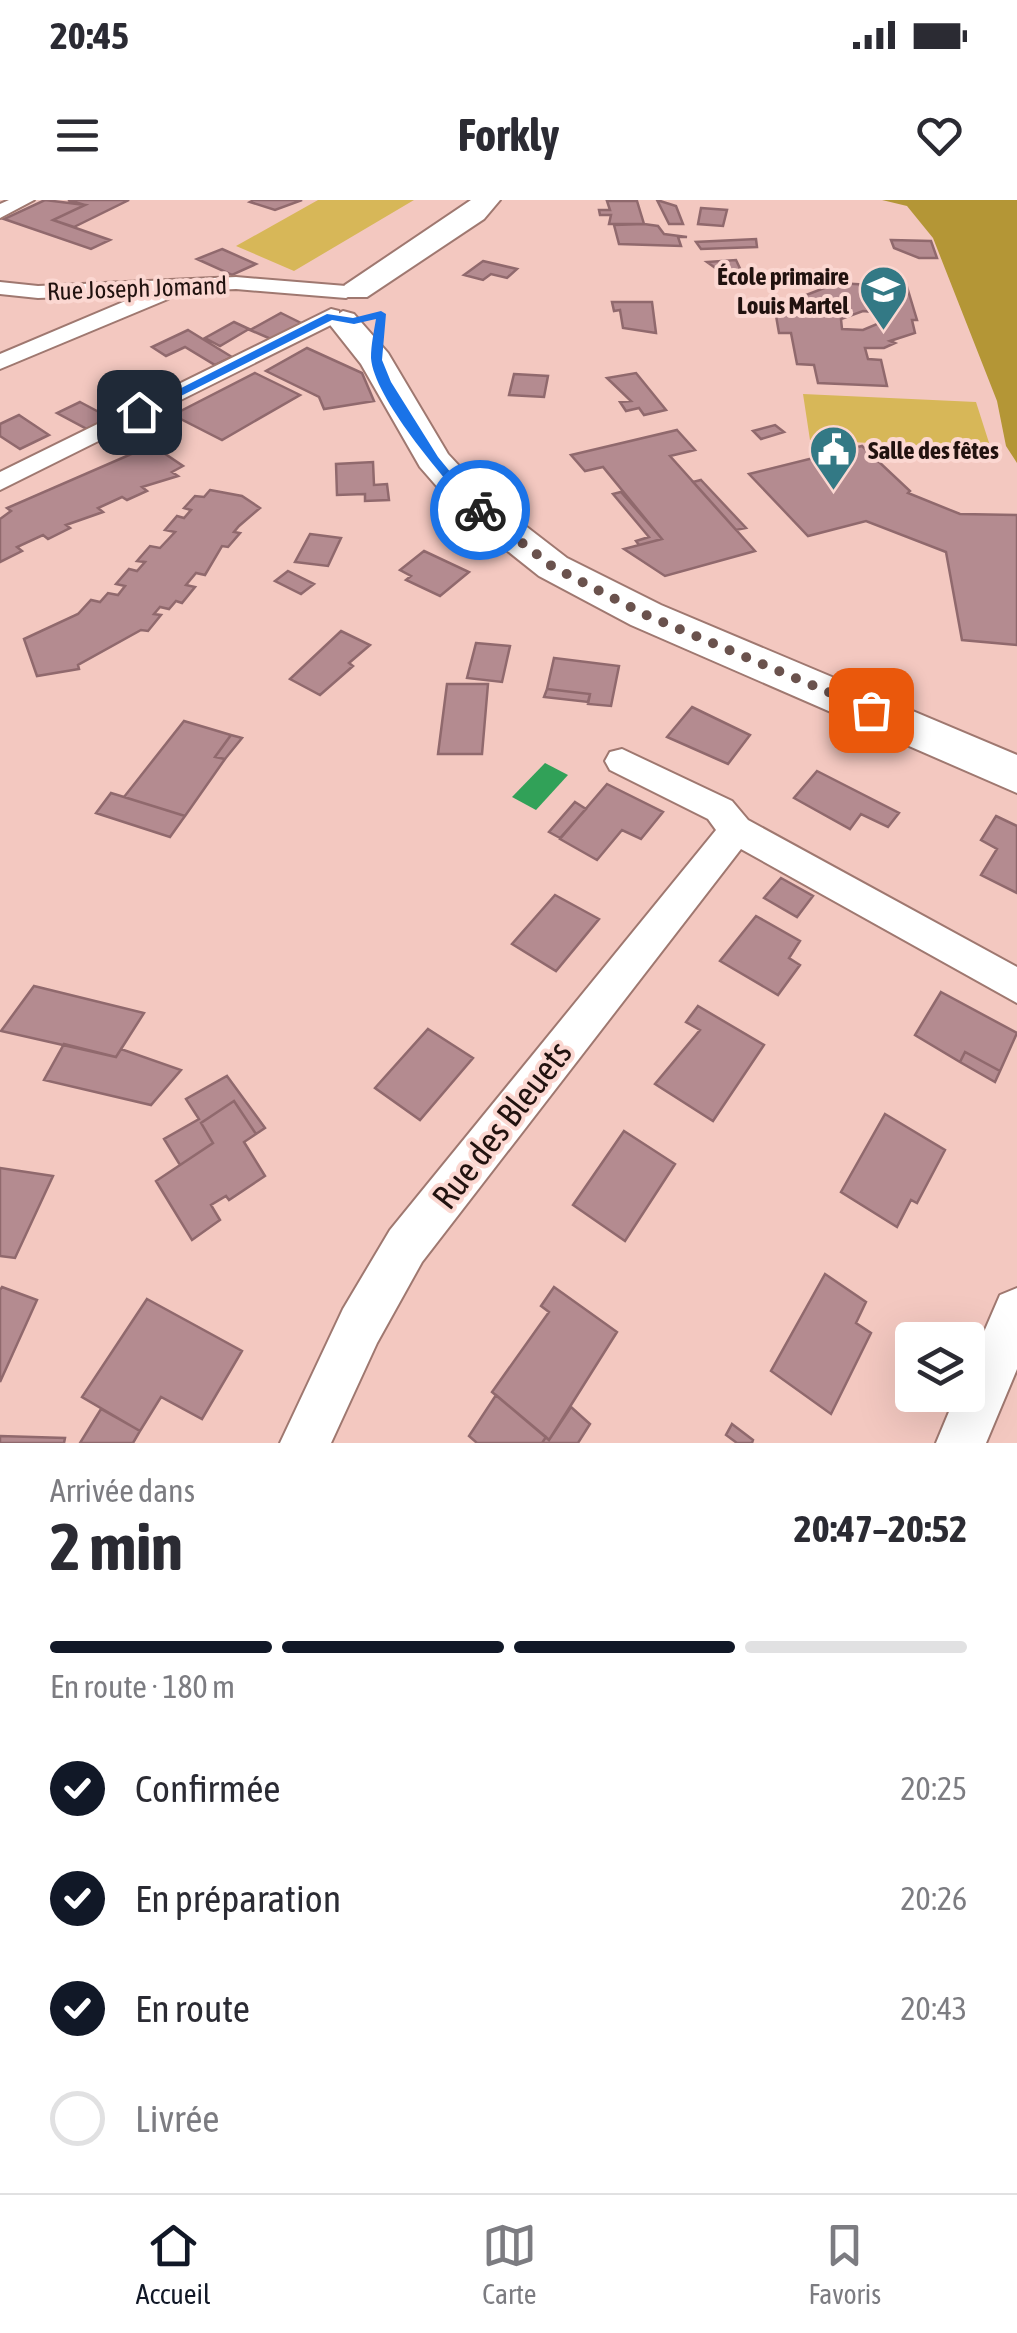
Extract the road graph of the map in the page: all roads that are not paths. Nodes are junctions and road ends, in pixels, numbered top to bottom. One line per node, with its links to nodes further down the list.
1 (24, 200): 3 (street)
2 (486, 200): 6 (main road)
3 (0, 212)
4 (168, 285): 5 (street, Rue Joseph Jomand); 6 (street, Rue Joseph Jomand); 7 (street)
5 (0, 288)
6 (360, 302): 8 (street); 10 (main road)
7 (0, 362)
8 (0, 482)
9 (622, 760): 11 (street)
10 (1017, 776)
11 (736, 830): 12 (street); 14 (street, Rue des Bleuets)
12 (1017, 986)
13 (1017, 1312): 15 (street)
14 (304, 1443)
15 (962, 1443)

